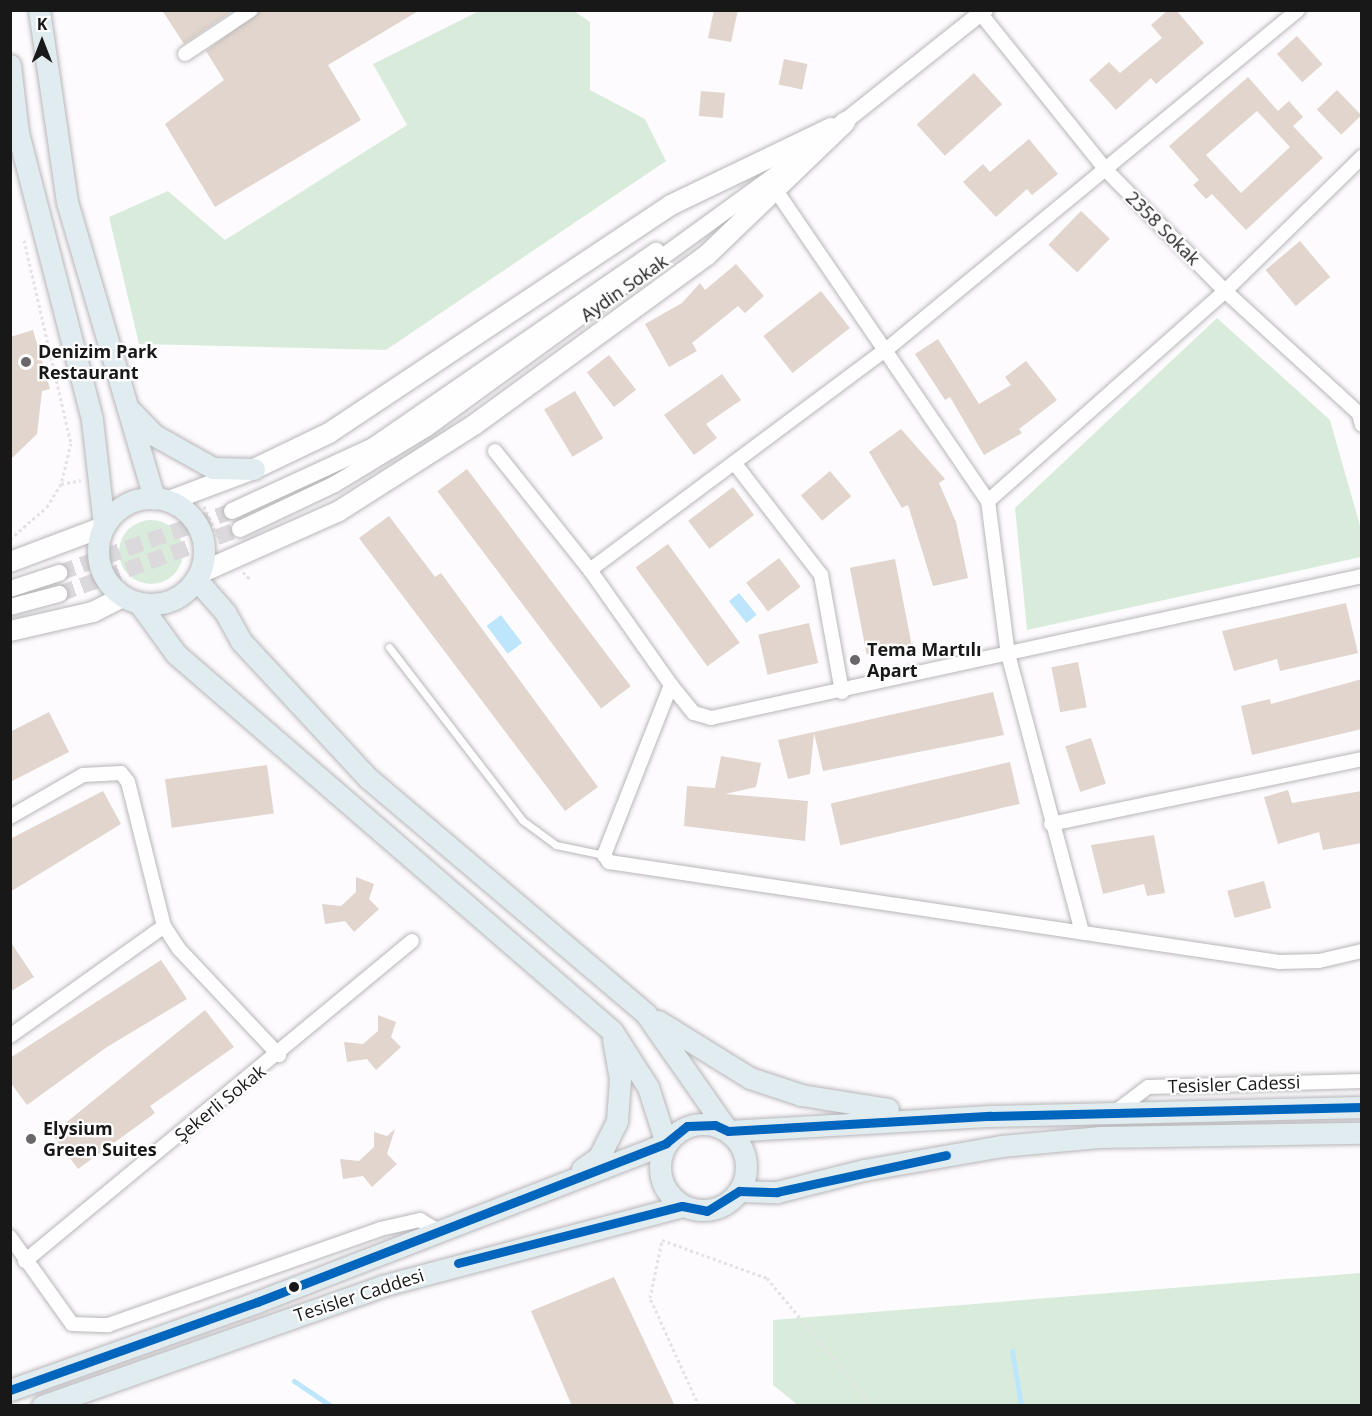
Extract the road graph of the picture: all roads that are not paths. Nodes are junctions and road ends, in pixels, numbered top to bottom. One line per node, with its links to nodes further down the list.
1 (39, 10): 13 (main road)
2 (251, 10): 5 (street)
3 (1298, 10): 9 (street)
4 (983, 12): 7 (street, Aydin Sokak); 9 (street, 2358 Sokak)
5 (185, 54)
6 (10, 65): 21 (main road)
7 (845, 122): 10 (main road); 17 (main road); 20 (street); 22 (street, Aydin Sokak)
8 (1362, 157): 11 (street)
9 (1105, 169): 11 (street, 2358 Sokak); 12 (street)
10 (775, 189): 12 (street); 26 (main road)
11 (1225, 291): 14 (street, 2358 Sokak); 19 (street)
12 (887, 349): 16 (street); 19 (street)
13 (124, 404): 17 (main road); 18 (main road)
14 (1361, 417)
15 (495, 451): 24 (street)
16 (736, 465): 24 (street); 36 (street)
17 (254, 469): 18 (main road)
18 (162, 499): 21 (main road); 26 (main road)
19 (988, 501): 34 (street)
20 (232, 511)
21 (103, 526): 23 (main road); 30 (main road)
22 (240, 529)
23 (10, 562)
24 (590, 570): 35 (street)
25 (59, 573): 28 (street)
26 (198, 576): 30 (main road); 45 (main road)
27 (1362, 576): 34 (street)
28 (10, 589)
29 (59, 594): 31 (street)
30 (131, 600): 32 (main road); 46 (main road)
31 (10, 607)
32 (10, 631)
33 (389, 647): 40 (lane)
34 (1008, 654): 36 (street); 39 (street)
35 (671, 685): 36 (street); 40 (street)
36 (842, 692)
37 (1362, 759): 39 (street)
38 (10, 817): 41 (street)
39 (1051, 824): 42 (street)
40 (604, 855): 42 (street)
41 (165, 926): 47 (street); 48 (street)
42 (1082, 933): 44 (street)
43 (412, 941): 48 (street, Şekerli Sokak)
44 (1362, 951)
45 (646, 1014): 52 (main road); 53 (main road)
46 (612, 1031): 55 (main road); 56 (main road)
47 (10, 1036)
48 (279, 1055): 61 (street, Şekerli Sokak)
49 (1362, 1081): 51 (street, Tesisler Cadessi)
50 (1362, 1107): 51 (main road)
51 (1115, 1112): 52 (main road)
52 (990, 1116): 53 (main road)
53 (728, 1131): 55 (main road); 57 (main road)
54 (1362, 1133): 57 (main road)
55 (666, 1143): 56 (main road); 58 (main road)
56 (573, 1175): 59 (main road)
57 (739, 1191): 58 (main road)
58 (682, 1206): 65 (main road, Tesisler Caddesi)
59 (438, 1231): 62 (street); 63 (main road)
60 (10, 1237): 61 (street)
61 (25, 1261): 62 (street)
62 (245, 1278): 63 (street)
63 (257, 1302): 64 (main road)
64 (10, 1390)
65 (42, 1406)

